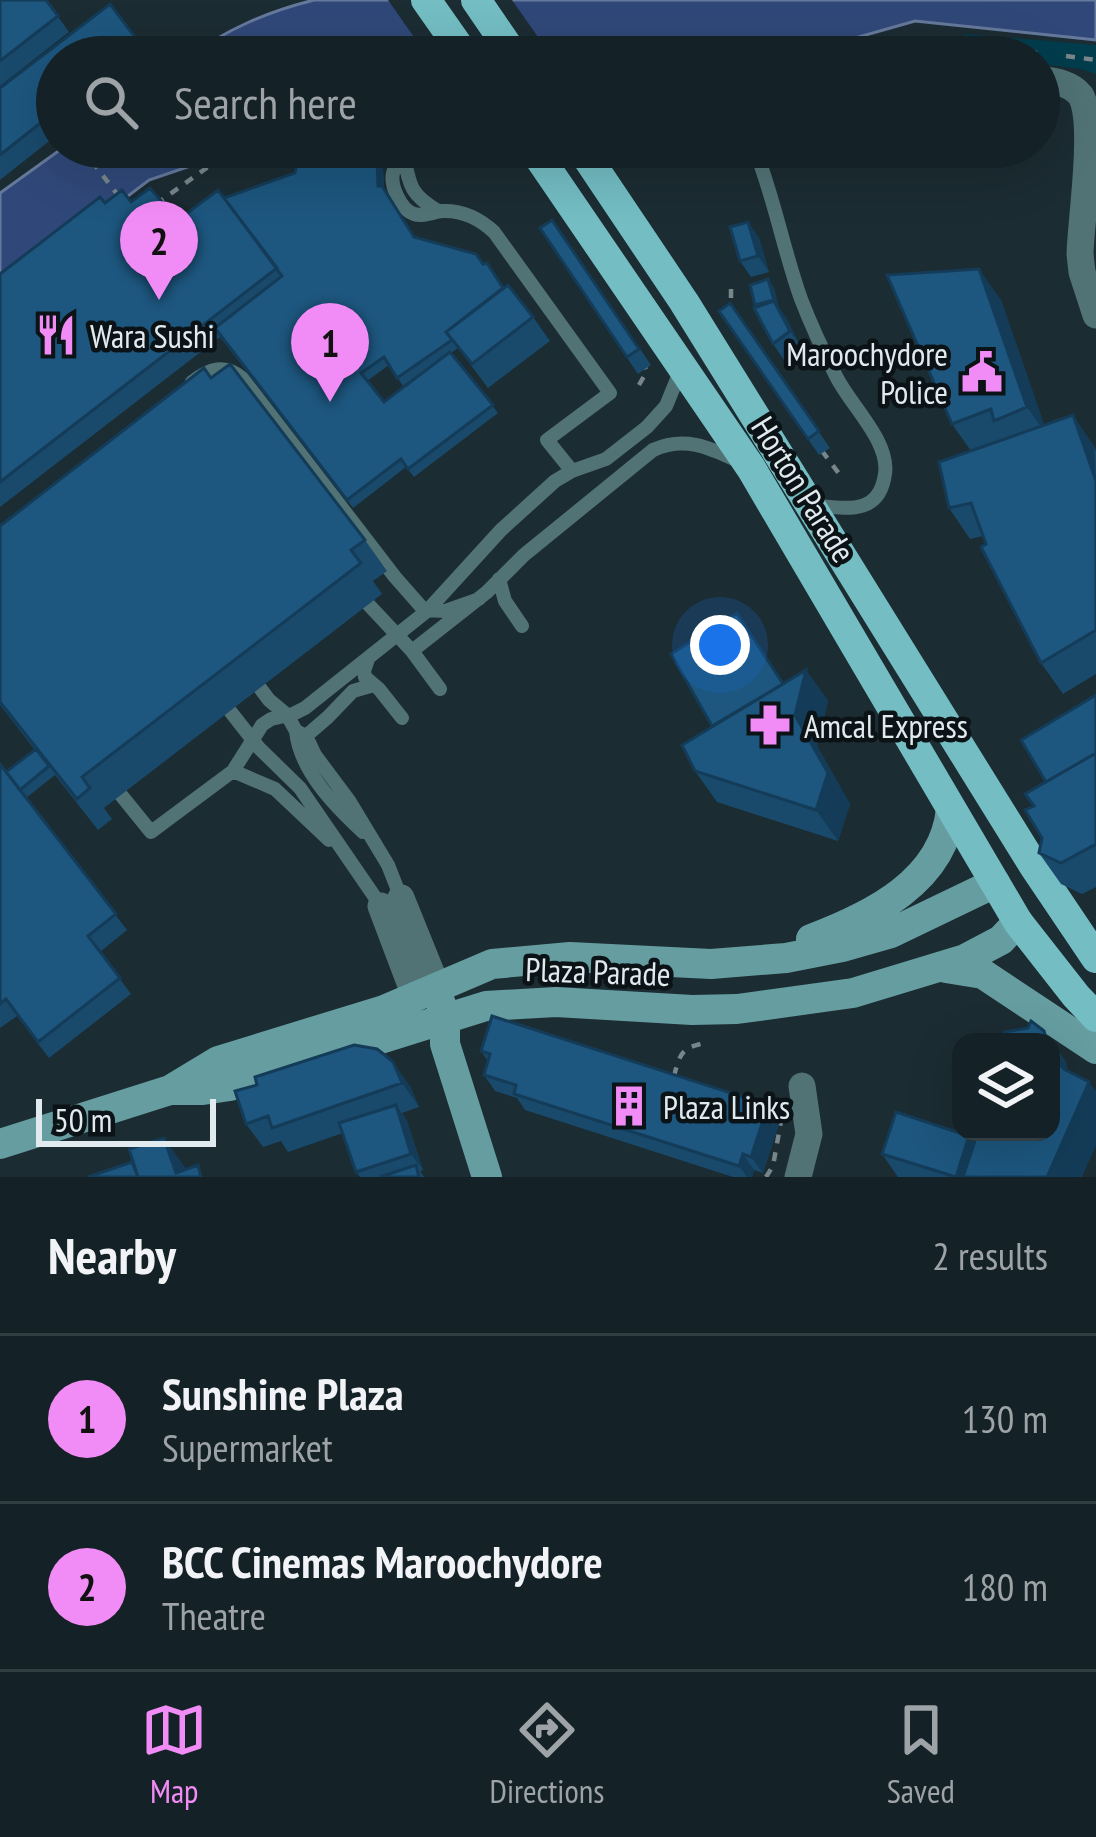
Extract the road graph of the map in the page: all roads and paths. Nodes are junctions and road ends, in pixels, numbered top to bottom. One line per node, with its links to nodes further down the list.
1 (426, 0): 3 (main road)
2 (476, 0): 4 (main road)
3 (451, 36)
4 (501, 36)
5 (1060, 56): 6 (path)
6 (1096, 60)
7 (1060, 84): 8 (street)
8 (1091, 104): 18 (street)
9 (98, 168): 15 (path)
10 (207, 168): 16 (path)
11 (407, 168): 26 (lane)
12 (550, 168): 21 (main road, Horton Parade)
13 (594, 168): 28 (main road, Horton Parade)
14 (761, 168): 28 (lane)
15 (122, 200)
16 (148, 209)
17 (731, 289): 19 (path)
18 (1096, 315)
19 (732, 319)
20 (634, 350): 22 (path)
21 (682, 368): 25 (main road, Horton Parade); 26 (lane)
22 (639, 385)
23 (187, 386): 32 (lane)
24 (823, 452): 27 (path)
25 (751, 468): 29 (lane); 47 (main road, Horton Parade)
26 (572, 471): 32 (lane)
27 (840, 475)
28 (812, 505): 49 (main road, Horton Parade)
29 (500, 579): 30 (lane); 33 (lane)
30 (479, 599): 32 (lane); 35 (lane)
31 (368, 604): 34 (lane)
32 (427, 611): 34 (lane)
33 (522, 626)
34 (396, 636): 35 (lane); 36 (lane)
35 (412, 651): 39 (lane)
36 (371, 655): 37 (lane); 41 (lane)
37 (374, 686): 42 (lane); 43 (lane)
38 (260, 688): 41 (lane)
39 (440, 689)
40 (230, 711): 44 (lane)
41 (287, 716): 43 (lane); 44 (lane)
42 (402, 718)
43 (301, 734): 51 (lane)
44 (252, 740): 45 (lane); 48 (lane)
45 (233, 771): 46 (lane); 48 (lane)
46 (121, 795)
47 (952, 809): 50 (main road, Horton Parade); 54 (main road)
48 (353, 865): 51 (lane)
49 (1034, 866): 50 (main road); 52 (main road); 53 (main road, Horton Parade)
50 (995, 883): 52 (main road, Horton Parade); 54 (main road, Plaza Parade)
51 (391, 902): 56 (street)
52 (1018, 922): 55 (main road, Plaza Parade); 57 (main road, Horton Parade)
53 (1096, 958)
54 (749, 962): 56 (main road, Plaza Parade)
55 (936, 970): 58 (main road, Plaza Parade); 60 (main road)
56 (426, 991): 58 (main road); 65 (main road, Plaza Parade)
57 (1096, 1017)
58 (440, 1029): 65 (main road, Plaza Parade); 68 (main road)
59 (709, 1042): 61 (path)
60 (1096, 1049)
61 (674, 1077): 62 (path); 63 (path)
62 (662, 1079)
63 (685, 1086)
64 (802, 1086): 70 (street)
65 (170, 1090): 67 (main road, Plaza Parade)
66 (782, 1118): 69 (path)
67 (0, 1144)
68 (487, 1177)
69 (766, 1177)
70 (798, 1177)

